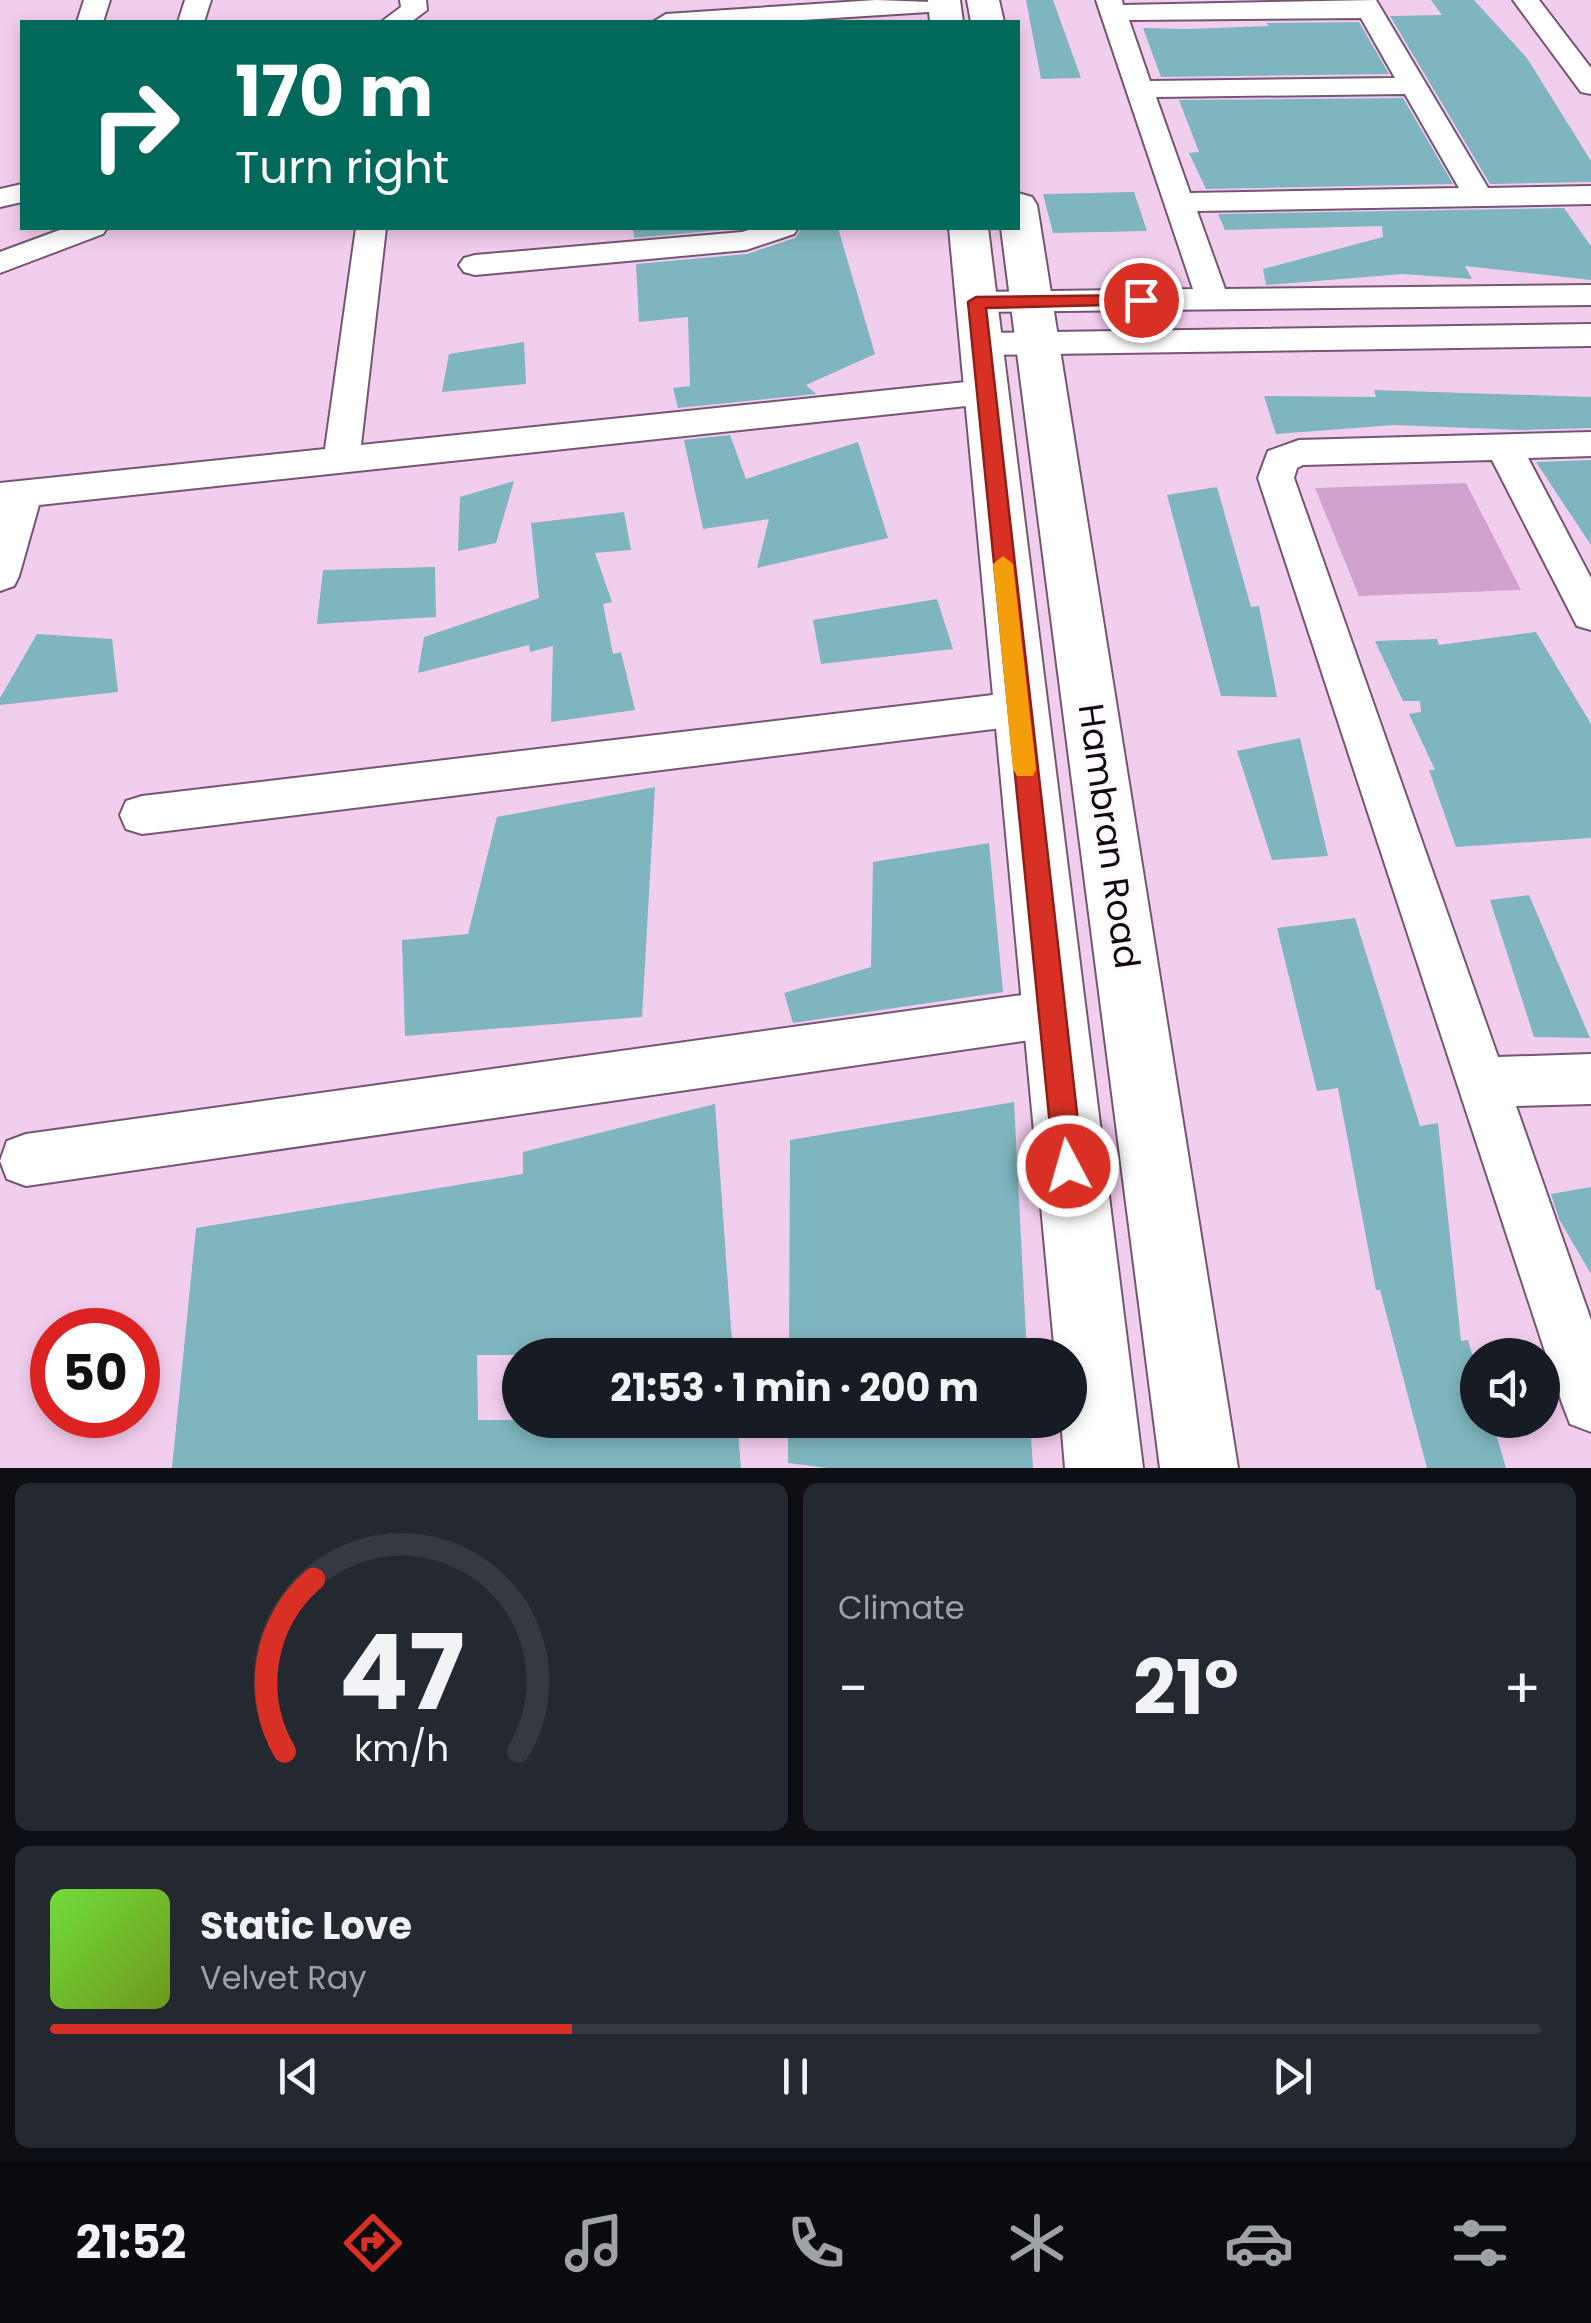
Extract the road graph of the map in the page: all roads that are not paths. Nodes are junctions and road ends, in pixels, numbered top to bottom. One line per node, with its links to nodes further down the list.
1 (1526, 0): 8 (street)
2 (1366, 5): 3 (street); 7 (street)
3 (1226, 6): 4 (street)
4 (1111, 7): 9 (street)
5 (945, 8): 6 (street)
6 (706, 20)
7 (1413, 86): 9 (street); 11 (street)
8 (1591, 86)
9 (1140, 89): 12 (street)
10 (1591, 196): 11 (street)
11 (1478, 197): 12 (street)
12 (1179, 202): 21 (street)
13 (1020, 217): 22 (main road, Hambran Road)
14 (87, 230): 18 (street)
15 (371, 230): 27 (street)
16 (777, 230): 19 (street)
17 (968, 230): 24 (main road, Hambran Road)
18 (0, 263)
19 (475, 265)
20 (1591, 295): 21 (street)
21 (1212, 299): 22 (street)
22 (1037, 323): 23 (street); 24 (street); 39 (main road, Hambran Road)
23 (1591, 334)
24 (981, 346): 27 (street); 31 (main road, Hambran Road)
25 (1591, 444): 26 (street)
26 (1503, 445): 30 (street); 35 (street)
27 (340, 460): 28 (street)
28 (12, 495): 29 (street)
29 (0, 576)
30 (1591, 615)
31 (1018, 709): 32 (street); 33 (main road, Hambran Road)
32 (142, 815)
33 (1051, 1014): 36 (street); 38 (main road, Hambran Road)
34 (1591, 1078): 35 (street)
35 (1482, 1082): 37 (street)
36 (26, 1160)
37 (1591, 1403)
38 (1104, 1468)
39 (1199, 1468)

